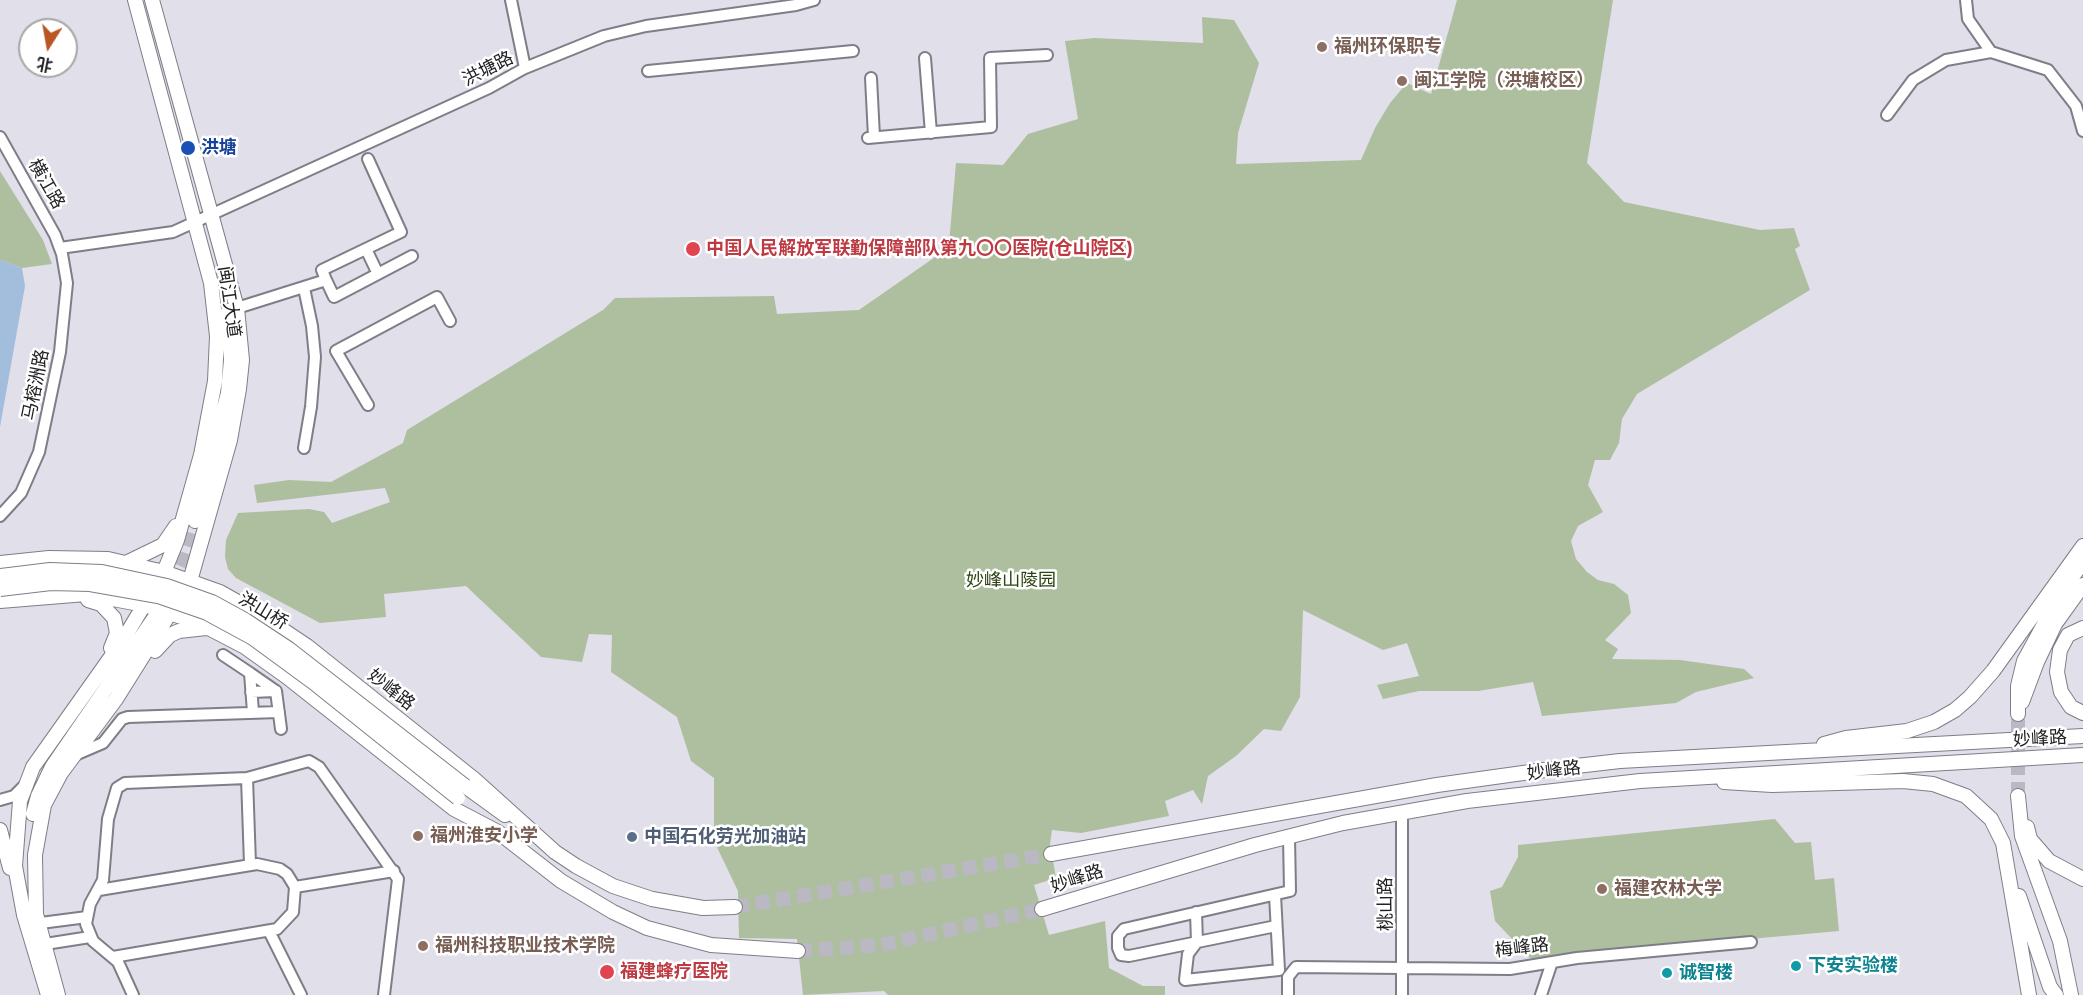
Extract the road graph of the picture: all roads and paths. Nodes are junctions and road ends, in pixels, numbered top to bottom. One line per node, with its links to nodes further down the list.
1 (135, 0): 19 (main road, 闽江大道)
2 (152, 0): 18 (main road, 闽江大道)
3 (512, 0): 10 (street)
4 (814, 0): 10 (street, 洪塘路)
5 (1966, 0): 7 (street)
6 (853, 51): 11 (street)
7 (1991, 52): 13 (street); 14 (street)
8 (1047, 55): 15 (street)
9 (925, 58): 15 (street)
10 (525, 68): 18 (street, 洪塘路)
11 (648, 71)
12 (871, 78): 15 (street)
13 (1887, 115)
14 (2083, 131)
15 (931, 133)
16 (0, 137): 20 (street, 横江路)
17 (368, 159): 21 (street)
18 (212, 216): 19 (street, 洪塘路); 22 (main road, 闽江大道)
19 (195, 223): 20 (street, 洪塘路); 26 (main road, 闽江大道)
20 (60, 248): 33 (street, 马榕洲路)
21 (366, 249): 24 (street); 25 (street)
22 (223, 255): 26 (main road); 28 (main road)
23 (412, 256): 24 (street)
24 (378, 274): 25 (street)
25 (326, 280): 27 (street)
26 (211, 283): 32 (main road, 闽江大道)
27 (304, 288): 28 (street); 31 (street)
28 (237, 308): 40 (main road)
29 (450, 321): 30 (street)
30 (368, 405)
31 (304, 448)
32 (189, 494): 35 (main road); 38 (main road, 闽江大道)
33 (0, 516)
34 (2083, 546): 59 (main road)
35 (128, 562): 37 (main road, 妙峰路); 38 (main road, 妙峰路)
36 (2083, 562): 41 (main road)
37 (0, 563)
38 (165, 572): 40 (main road, 妙峰路); 44 (main road, 闽江大道)
39 (0, 576): 65 (main road, 洪山桥, bridge)
40 (190, 581): 45 (main road); 71 (main road, 妙峰路)
41 (2083, 585)
42 (0, 597): 43 (main road); 65 (main road, bridge)
43 (44, 598): 44 (main road); 50 (main road)
44 (151, 612): 45 (main road); 50 (main road); 79 (main road); 81 (main road)
45 (172, 613): 46 (main road); 53 (main road)
46 (209, 628): 53 (main road); 69 (main road)
47 (2083, 628): 56 (main road)
48 (223, 655): 49 (street)
49 (250, 673): 51 (street); 52 (street)
50 (96, 676): 64 (main road)
51 (276, 691): 52 (street); 55 (street)
52 (251, 692): 54 (street)
53 (116, 699): 60 (main road)
54 (253, 712): 55 (street); 60 (street)
55 (279, 712): 57 (street)
56 (2083, 712)
57 (281, 729)
58 (2083, 736): 59 (main road, 妙峰路)
59 (1810, 750): 72 (main road, 妙峰路)
60 (75, 755): 81 (main road)
61 (2083, 755): 62 (main road, 妙峰路)
62 (1691, 777): 67 (main road, 妙峰路); 73 (main road)
63 (247, 778): 74 (street); 75 (street); 78 (street)
64 (25, 784): 66 (street); 79 (main road)
65 (461, 792): 69 (main road); 71 (main road)
66 (0, 800)
67 (1402, 813): 70 (main road, 妙峰路); 96 (street, 桃山路)
68 (0, 830): 79 (main road)
69 (498, 832): 93 (main road)
70 (1289, 837): 80 (street); 83 (main road, 妙峰路)
71 (555, 852): 82 (main road, 妙峰路)
72 (1051, 854)
73 (2006, 857): 105 (main road); 106 (main road)
74 (250, 864): 77 (street); 78 (street)
75 (394, 871): 77 (street); 101 (street)
76 (2083, 879): 107 (main road)
77 (296, 887): 88 (street)
78 (99, 890): 85 (street)
79 (20, 895): 86 (main road)
80 (1275, 895): 84 (street); 87 (street)
81 (35, 898): 86 (main road)
82 (735, 908)
83 (1042, 909)
84 (1196, 912): 90 (street); 90 (street)
85 (87, 917): 86 (street); 89 (street)
86 (31, 919): 92 (main road)
87 (1276, 926): 90 (street); 90 (street)
88 (269, 931): 94 (street); 100 (street)
89 (90, 937): 92 (street); 94 (street)
90 (1197, 942)
91 (1751, 942): 95 (street, 梅峰路)
92 (38, 945): 97 (main road); 98 (main road)
93 (798, 951)
94 (113, 957): 99 (street)
95 (1552, 962): 96 (street, 梅峰路); 104 (street)
96 (1403, 967): 102 (street, 梅峰路); 103 (street, 桃山路)
97 (48, 995)
98 (58, 995)
99 (133, 995)
100 (301, 995)
101 (384, 995)
102 (1288, 995)
103 (1402, 995)
104 (1541, 995)
105 (2029, 995)
106 (2056, 995)
107 (2071, 995)

